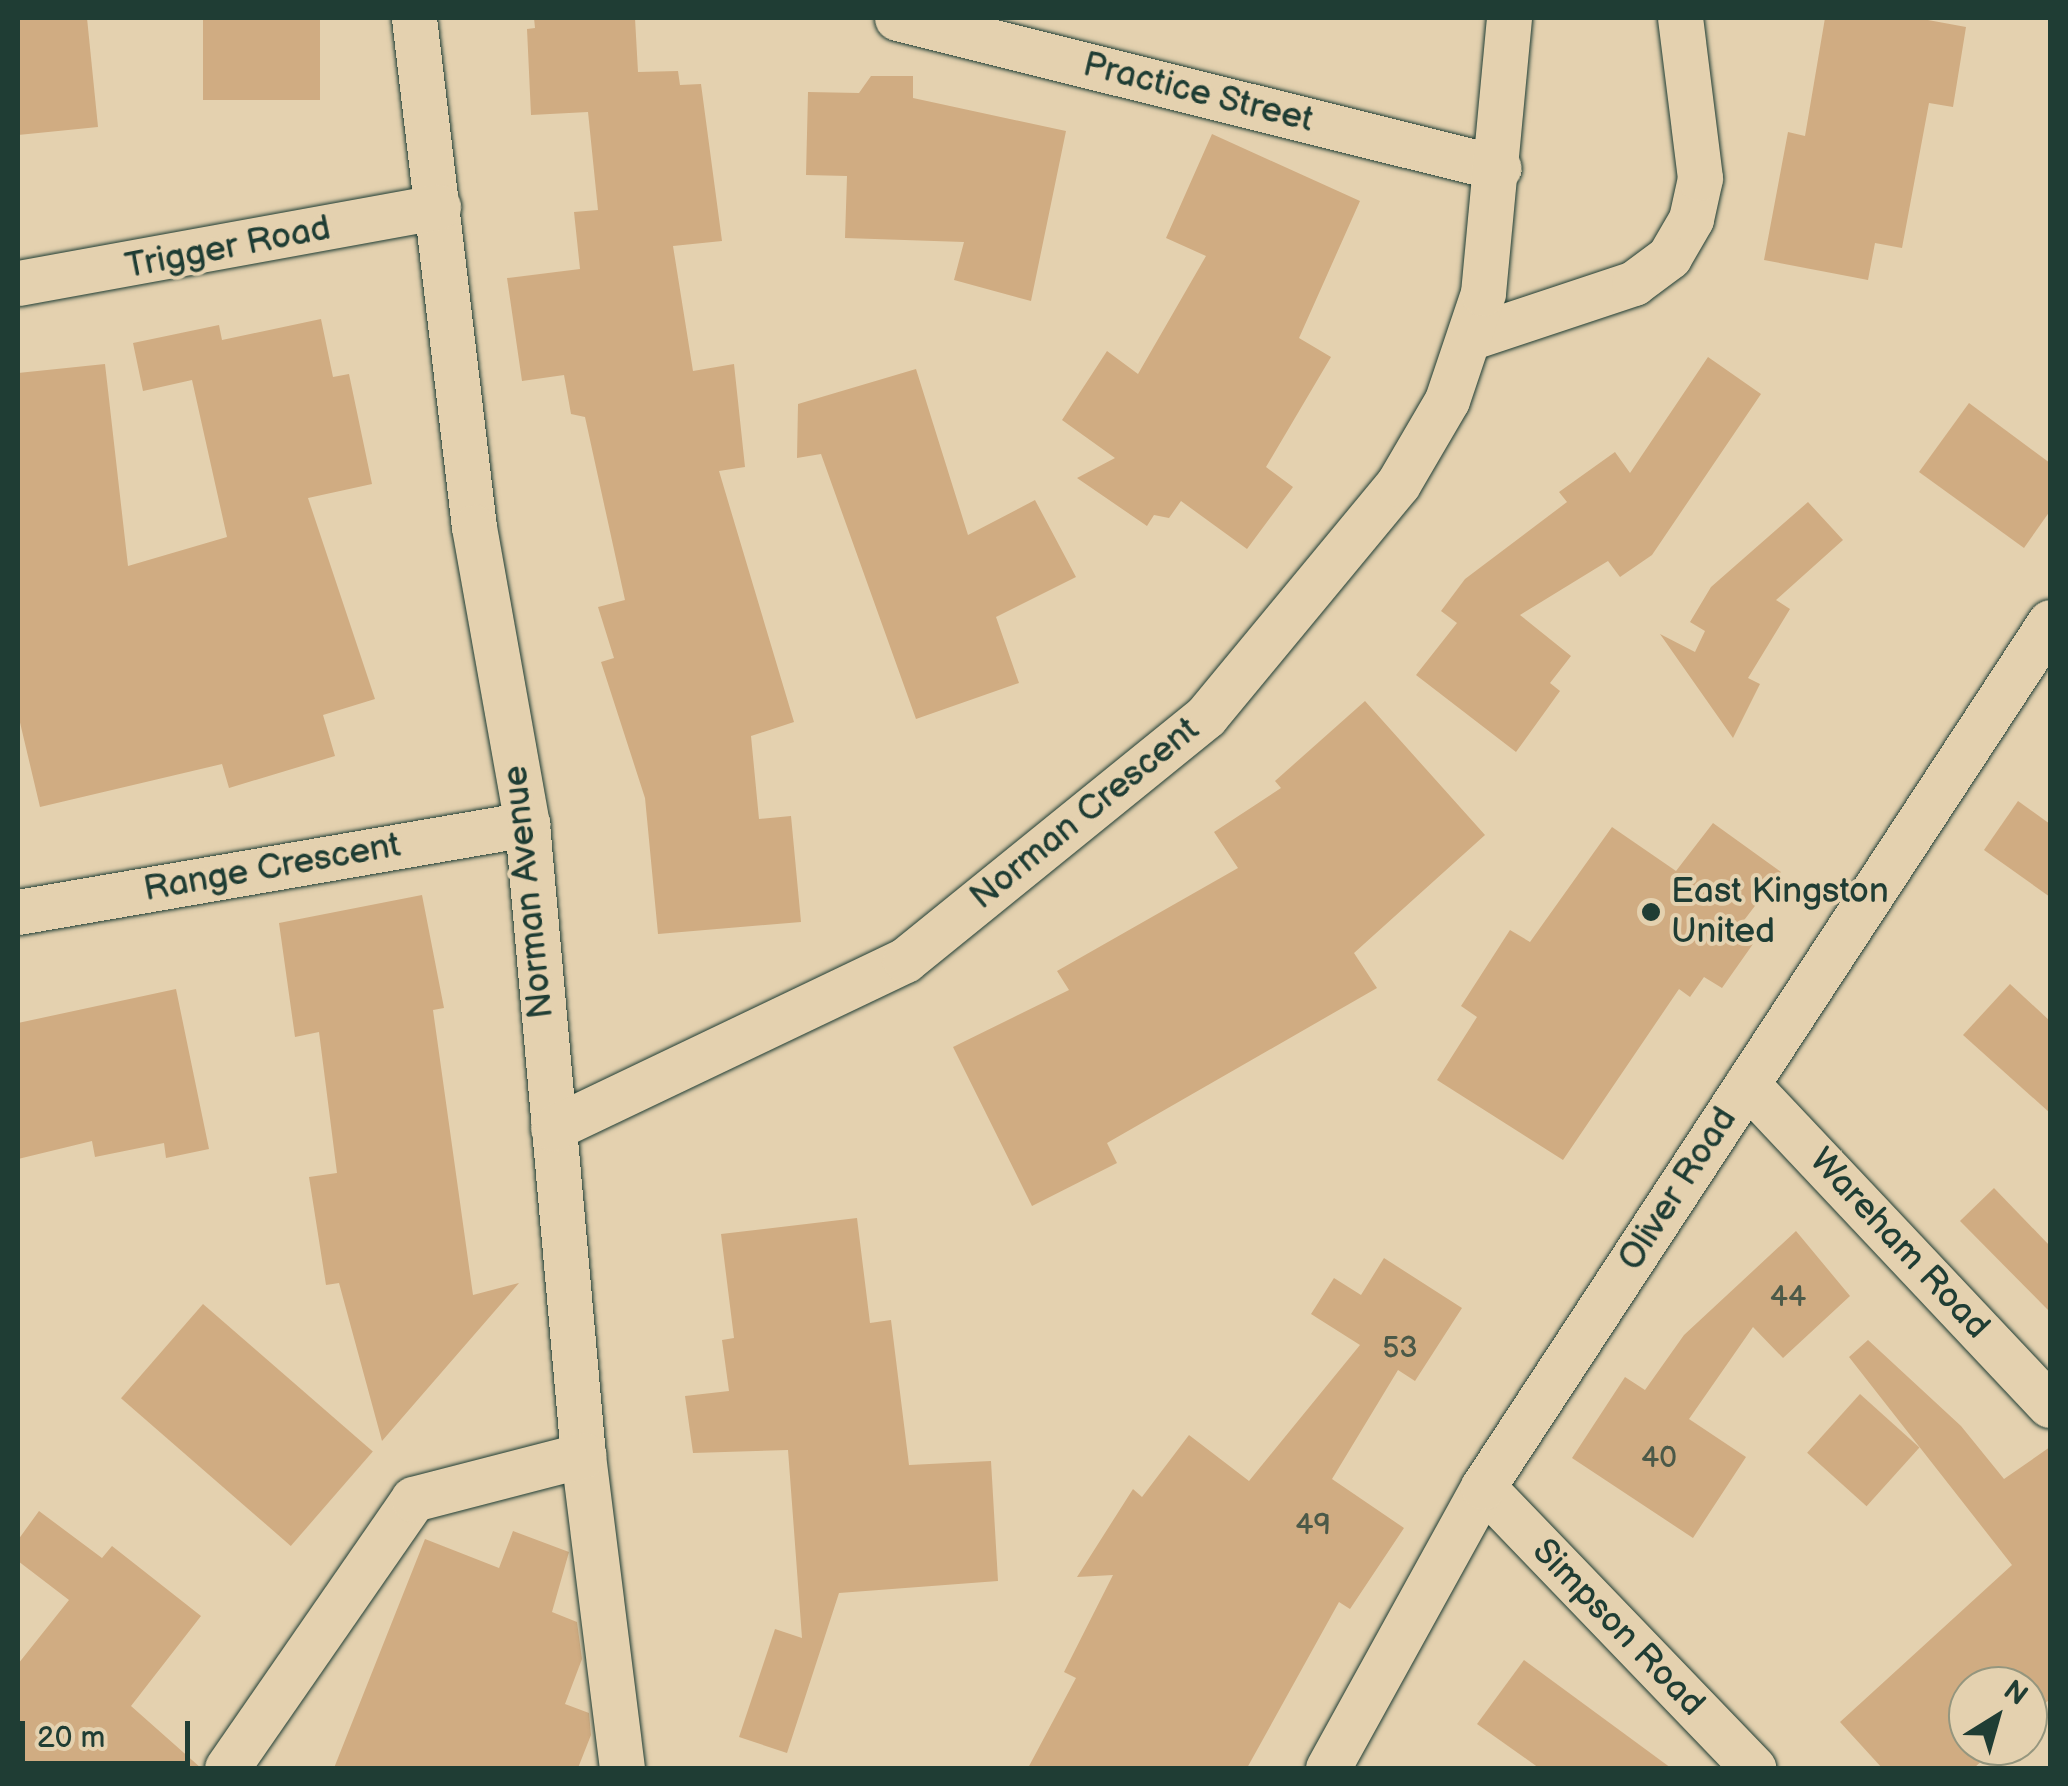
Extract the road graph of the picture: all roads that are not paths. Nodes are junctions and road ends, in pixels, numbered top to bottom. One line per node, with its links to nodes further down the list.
1 (414, 18): 6 (street, Norman Avenue)
2 (897, 18): 5 (street, Practice Street)
3 (1510, 18): 5 (street, Norman Crescent)
4 (1680, 18): 8 (street)
5 (1500, 168): 8 (street, Norman Crescent)
6 (438, 207): 7 (street, Trigger Road); 10 (street, Norman Avenue)
7 (18, 284)
8 (1472, 337): 13 (street, Norman Crescent)
9 (2050, 622): 12 (street, Oliver Road)
10 (527, 824): 11 (street, Range Crescent); 13 (street, Norman Avenue)
11 (18, 912)
12 (1747, 1084): 14 (street, Wareham Road); 16 (street, Oliver Road)
13 (553, 1128): 15 (street, Norman Avenue)
14 (2050, 1405)
15 (583, 1455): 17 (street); 18 (street, Norman Avenue)
16 (1483, 1487): 19 (street, Oliver Road); 20 (street, Simpson Road)
17 (227, 1768)
18 (622, 1768)
19 (1328, 1768)
20 (1754, 1768)

